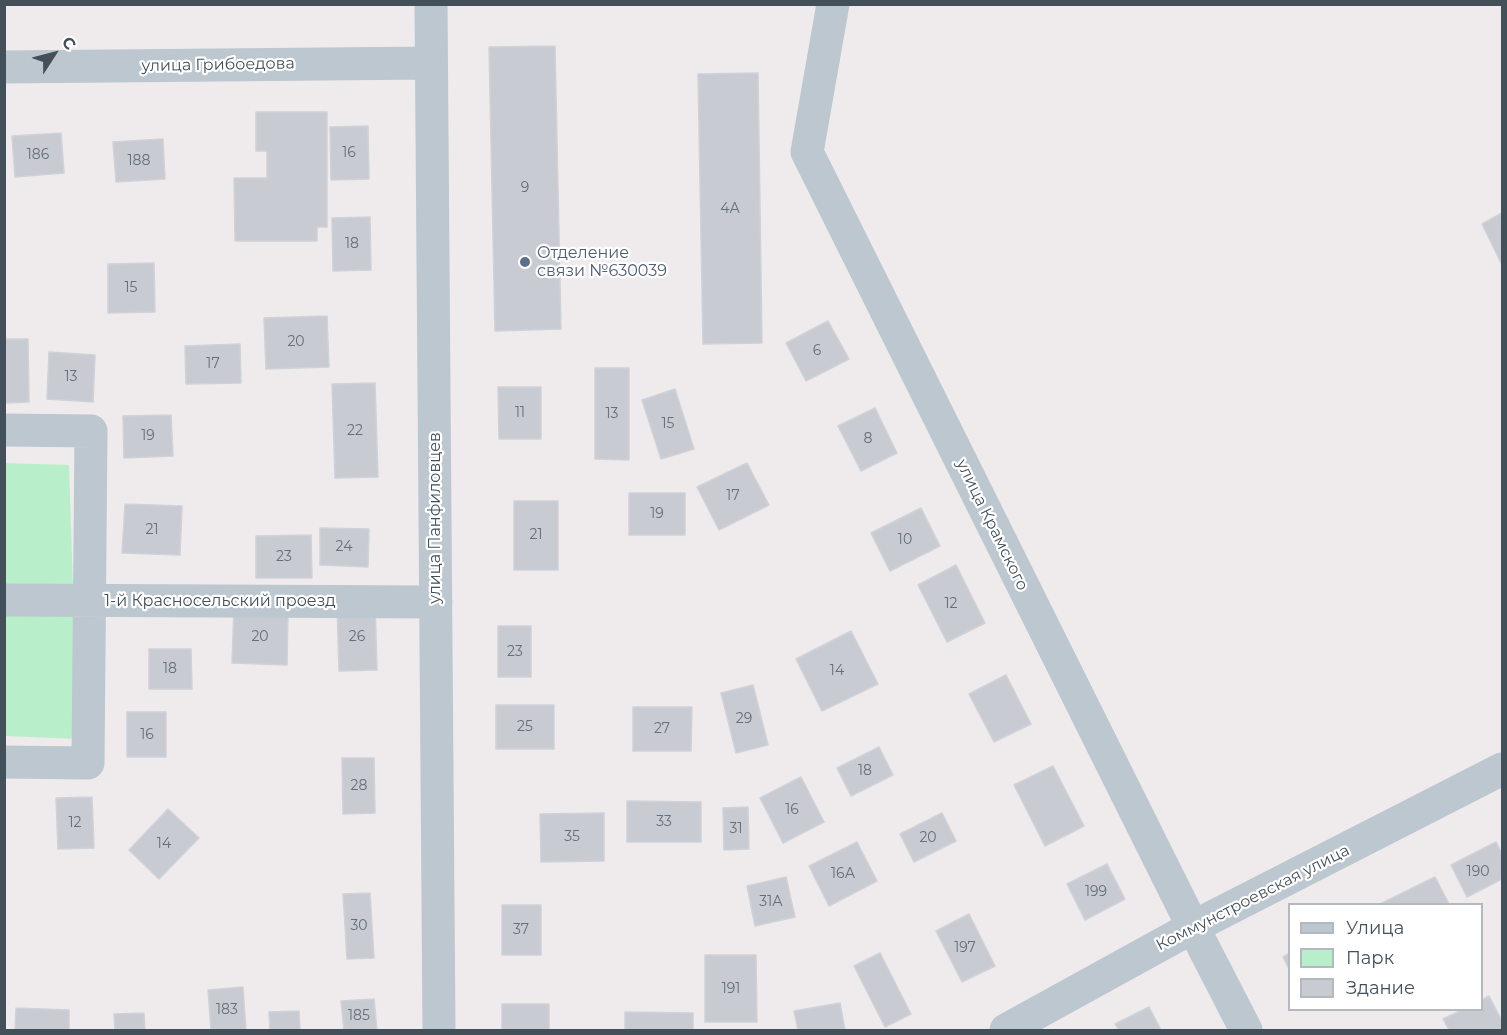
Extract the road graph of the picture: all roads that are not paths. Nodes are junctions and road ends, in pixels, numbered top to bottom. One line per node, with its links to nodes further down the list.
1 (431, 4): 3 (street, улица Панфиловцев)
2 (833, 4): 11 (street, улица Крамского)
3 (431, 63): 4 (street, улица Грибоедова); 8 (street, улица Панфиловцев)
4 (4, 67)
5 (4, 430): 7 (street)
6 (4, 600): 7 (street, 1-й Красносельский проезд)
7 (89, 600): 8 (street, 1-й Красносельский проезд); 9 (street)
8 (436, 602): 12 (street, улица Панфиловцев)
9 (4, 762)
10 (1503, 769): 11 (street, Коммунстроевская улица)
11 (1193, 927): 13 (street, Коммунстроевская улица); 14 (street, улица Крамского)
12 (440, 1030)
13 (1006, 1030)
14 (1246, 1030)

